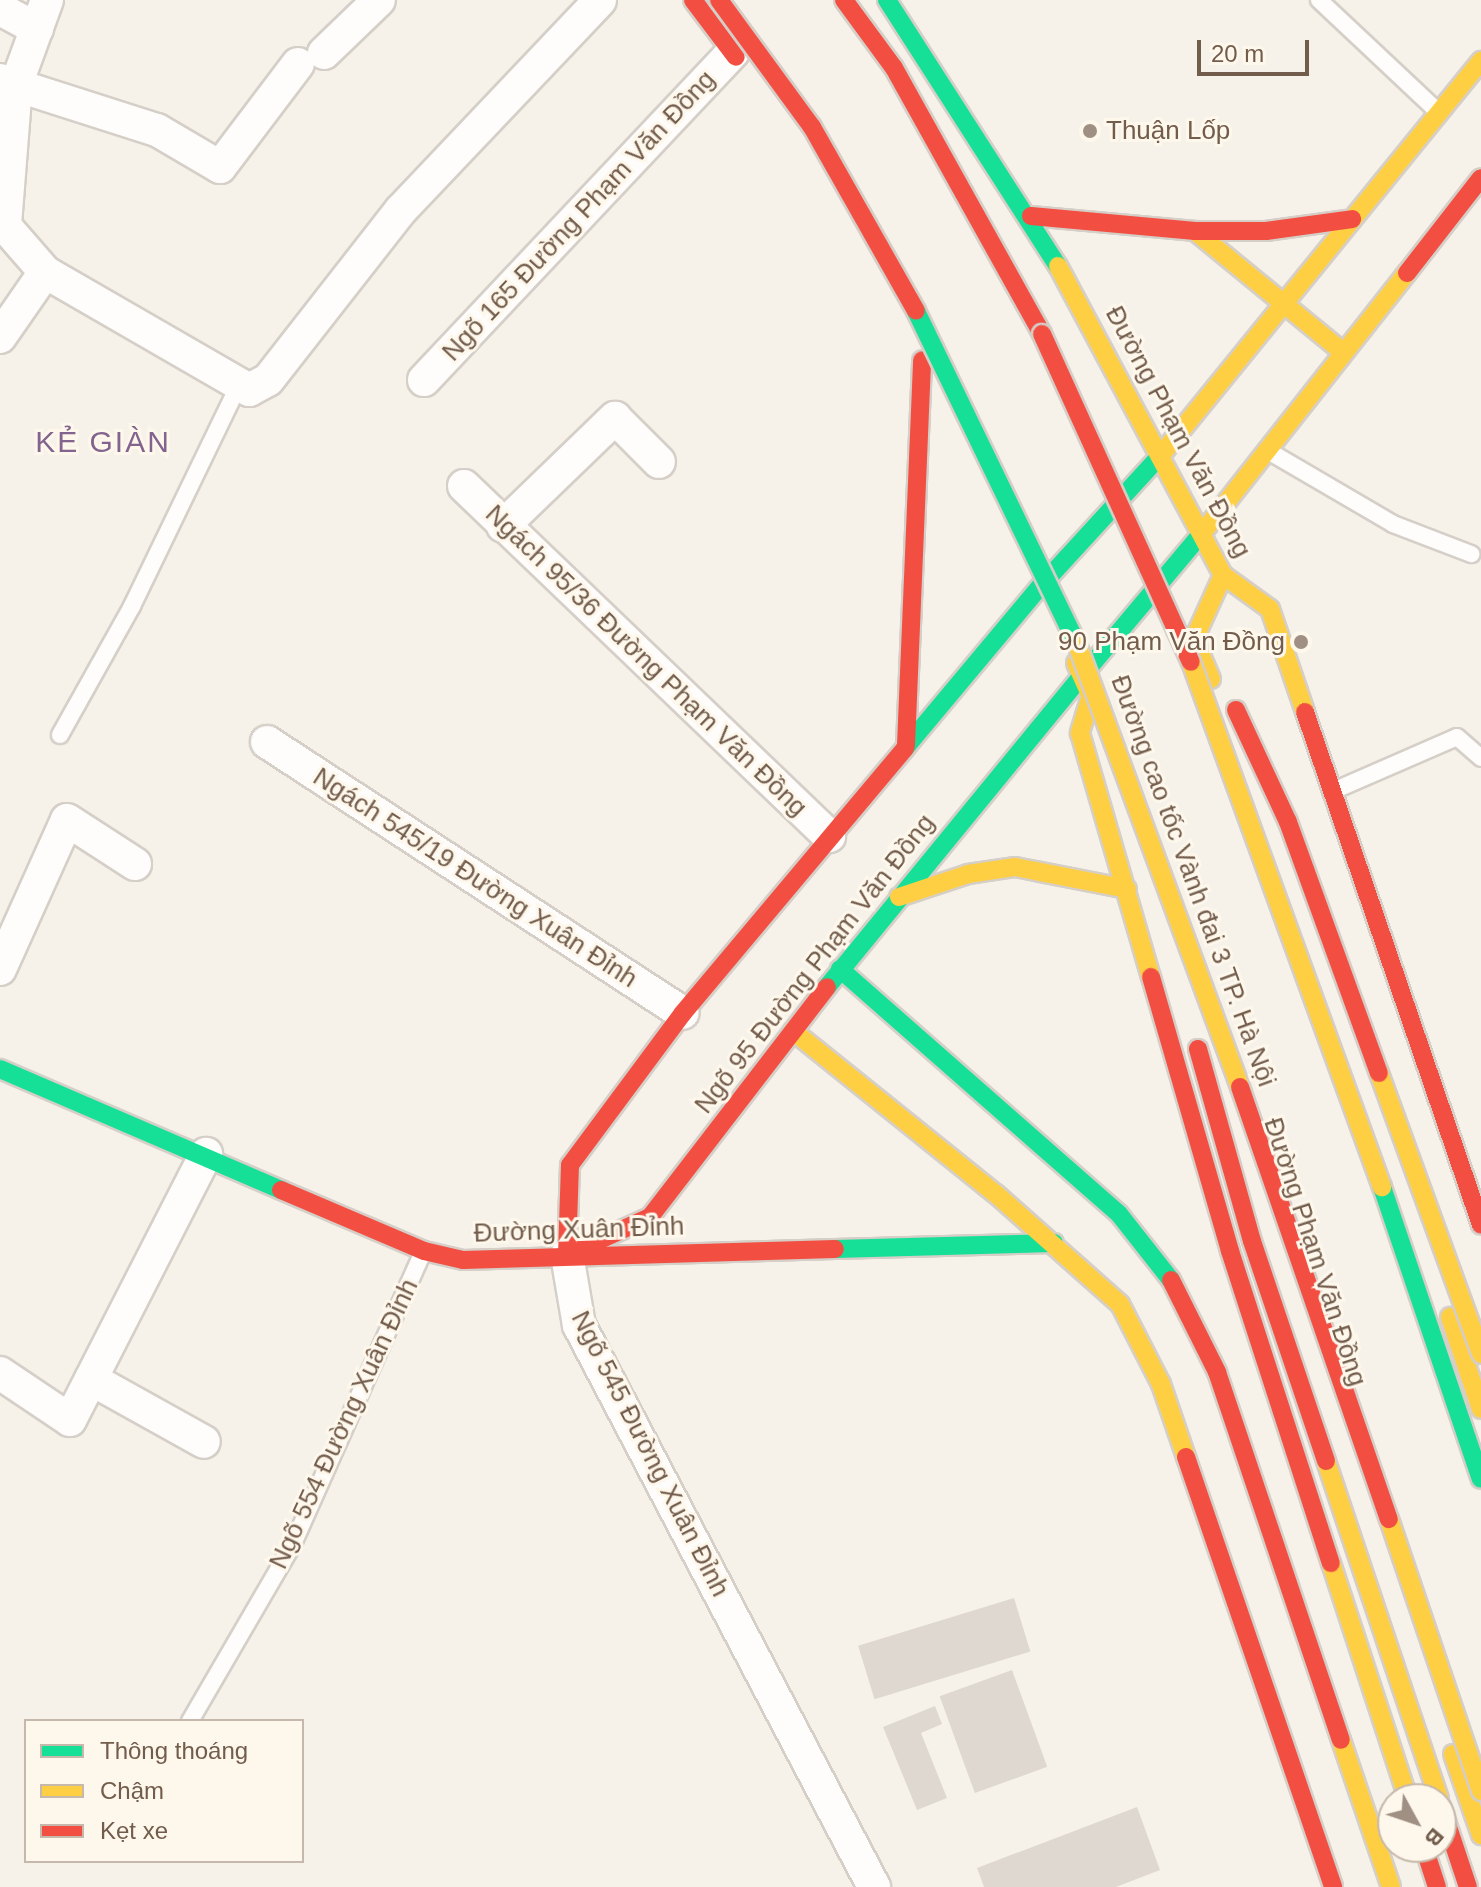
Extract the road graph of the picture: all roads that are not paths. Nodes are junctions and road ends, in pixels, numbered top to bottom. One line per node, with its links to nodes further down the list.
1 (379, 0): 12 (street)
2 (600, 0): 25 (street)
3 (693, 0): 10 (main road, Đường Phạm Văn Đồng)
4 (719, 0): 35 (main road, Đường cao tốc Vành đai 3 TP. Hà Nội, bridge)
5 (844, 0): 20 (main road)
6 (887, 0): 15 (main road, Đường Phạm Văn Đồng)
7 (1319, 0): 13 (lane)
8 (0, 9): 9 (street)
9 (42, 14): 12 (street)
10 (733, 52): 23 (main road, Đường Phạm Văn Đồng); 24 (street, Ngõ 165 Đường Phạm Văn Đồng)
11 (1481, 61): 13 (main road)
12 (8, 83): 18 (street)
13 (1438, 112): 16 (main road)
14 (1481, 178): 22 (main road, Ngõ 95 Đường Phạm Văn Đồng)
15 (1031, 216): 17 (main road); 27 (main road, Đường Phạm Văn Đồng)
16 (1352, 219): 17 (main road); 19 (main road)
17 (1195, 231): 19 (main road)
18 (45, 272): 21 (street); 25 (street)
19 (1285, 304): 22 (main road); 27 (main road)
20 (1042, 334): 58 (main road, bridge); 63 (main road, bridge)
21 (0, 337)
22 (1343, 352): 26 (main road, Ngõ 95 Đường Phạm Văn Đồng)
23 (922, 360): 34 (main road, Đường Phạm Văn Đồng); 39 (main road)
24 (424, 380)
25 (239, 385): 37 (lane)
26 (1267, 451): 31 (main road, Ngõ 95 Đường Phạm Văn Đồng); 32 (lane)
27 (1161, 455): 31 (main road, Đường Phạm Văn Đồng); 34 (main road)
28 (659, 462): 30 (street)
29 (464, 486): 30 (street, Ngách 95/36 Đường Phạm Văn Đồng)
30 (503, 526): 42 (street, Ngách 95/36 Đường Phạm Văn Đồng)
31 (1203, 532): 33 (main road, Đường Phạm Văn Đồng); 35 (main road, Ngõ 95 Đường Phạm Văn Đồng)
32 (1471, 554)
33 (1223, 575): 41 (main road, Đường Phạm Văn Đồng); 61 (main road)
34 (1039, 588): 35 (main road, Đường Phạm Văn Đồng); 39 (main road)
35 (1086, 673): 36 (main road, Đường Phạm Văn Đồng); 45 (main road, Ngõ 95 Đường Phạm Văn Đồng); 48 (main road, bridge); 67 (main road, Đường cao tốc Vành đai 3 TP. Hà Nội, bridge)
36 (1091, 696): 44 (main road); 68 (main road, Đường Phạm Văn Đồng)
37 (60, 735)
38 (267, 742): 49 (street, Ngách 545/19 Đường Xuân Đỉnh)
39 (906, 745): 42 (main road)
40 (1481, 758): 41 (lane)
41 (1329, 792): 54 (main road, Đường Phạm Văn Đồng)
42 (829, 836): 49 (main road, Ngõ 545 Đường Xuân Đỉnh)
43 (135, 864): 46 (street)
44 (1127, 889): 45 (main road); 65 (main road)
45 (899, 897): 47 (main road, Ngõ 95 Đường Phạm Văn Đồng)
46 (0, 969)
47 (840, 969): 50 (main road, Ngõ 95 Đường Phạm Văn Đồng); 74 (main road)
48 (1176, 972)
49 (683, 1013): 57 (main road, Ngõ 545 Đường Xuân Đỉnh)
50 (793, 1031): 55 (main road); 57 (main road, Ngõ 95 Đường Phạm Văn Đồng)
51 (1193, 1032): 66 (main road, bridge)
52 (0, 1069): 53 (main road, Đường Xuân Đỉnh)
53 (206, 1154): 56 (main road, Đường Xuân Đỉnh); 60 (street)
54 (1481, 1225)
55 (1054, 1243): 57 (main road, Đường Xuân Đỉnh); 73 (main road)
56 (424, 1251): 57 (main road, Đường Xuân Đỉnh); 64 (lane, Ngõ 554 Đường Xuân Đỉnh)
57 (567, 1255): 72 (street, Ngõ 545 Đường Xuân Đỉnh)
58 (1481, 1354)
59 (0, 1373): 60 (street)
60 (91, 1379): 62 (street)
61 (1481, 1409)
62 (204, 1442)
63 (1481, 1479)
64 (191, 1719)
65 (1403, 1783)
66 (1434, 1783)
67 (1481, 1791)
68 (1481, 1835)
69 (1457, 1855): 71 (main road)
70 (1429, 1863): 75 (main road)
71 (1467, 1885)
72 (874, 1887)
73 (1333, 1887)
74 (1391, 1887)
75 (1437, 1887)

